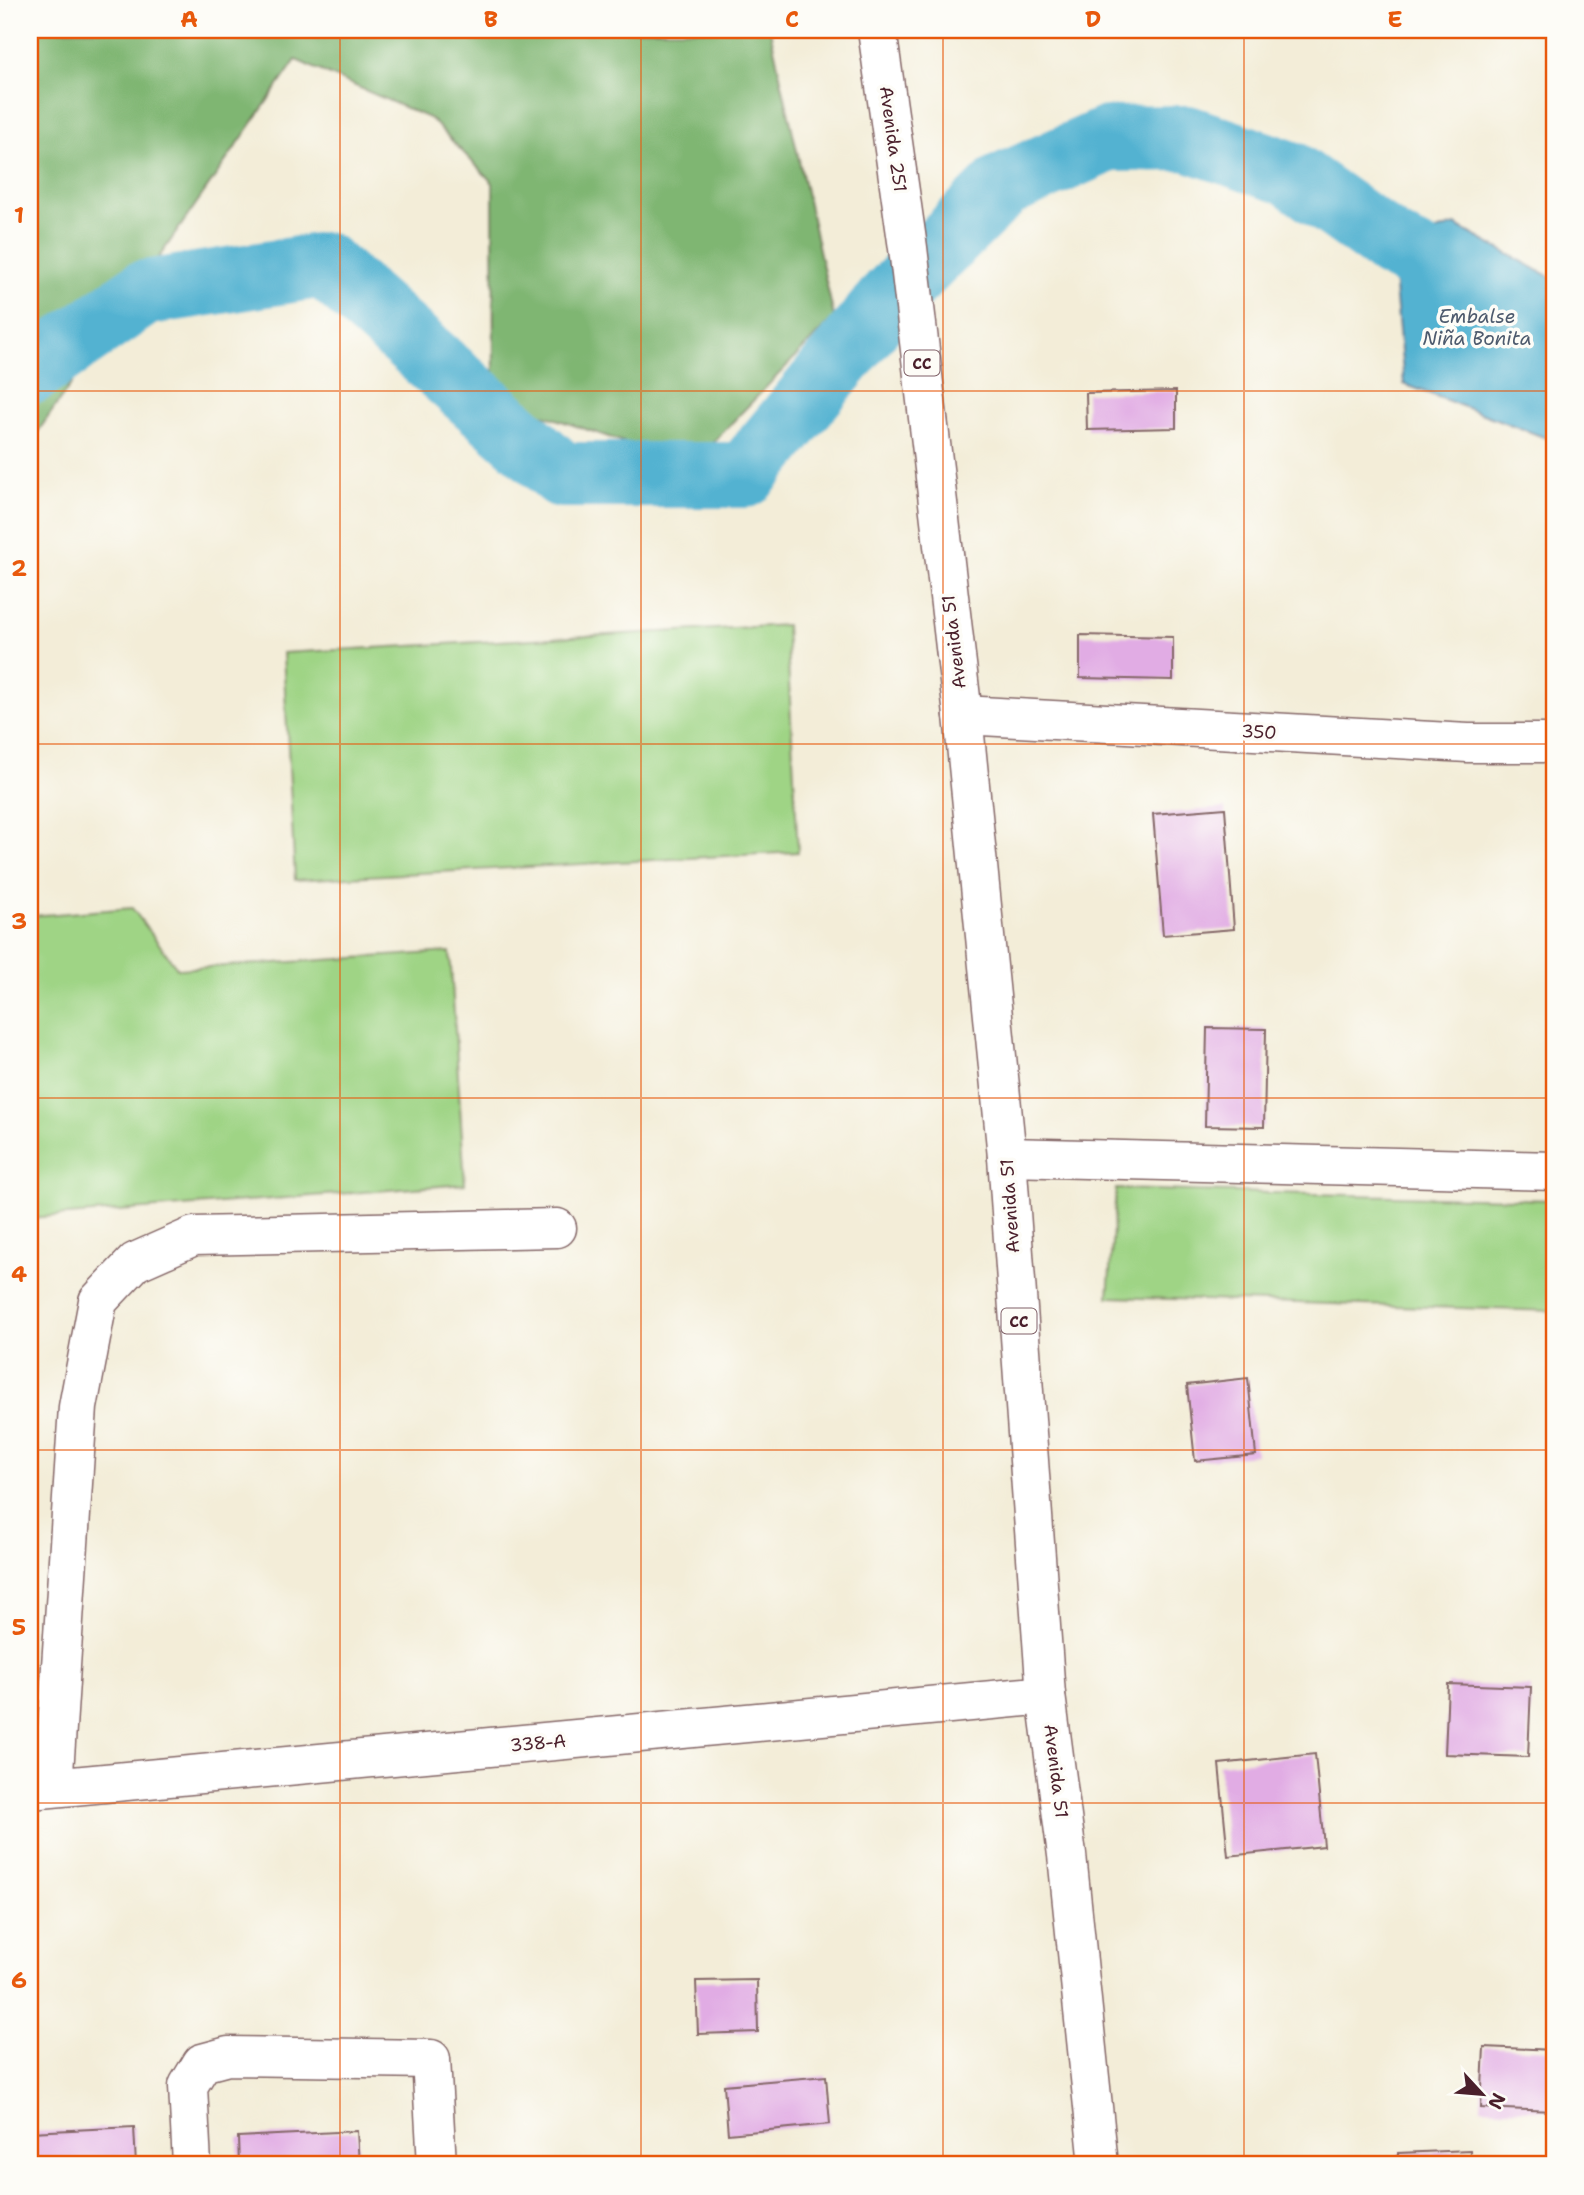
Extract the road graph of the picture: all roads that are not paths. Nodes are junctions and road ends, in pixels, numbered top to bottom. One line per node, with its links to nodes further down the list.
1 (877, 30): 2 (main road, Avenida 251 / CC)
2 (908, 248): 3 (main road, Avenida 51 / CC)
3 (963, 715): 4 (main road, 350); 5 (main road, Avenida 51 / CC)
4 (1554, 743)
5 (1007, 1157): 6 (main road); 8 (main road, Avenida 51 / CC)
6 (1554, 1171)
7 (557, 1227): 9 (main road)
8 (1046, 1695): 9 (main road, 338-A); 12 (main road, Avenida 51 / CC)
9 (41, 1789)
10 (192, 2165): 11 (main road)
11 (437, 2165)
12 (1099, 2165)

